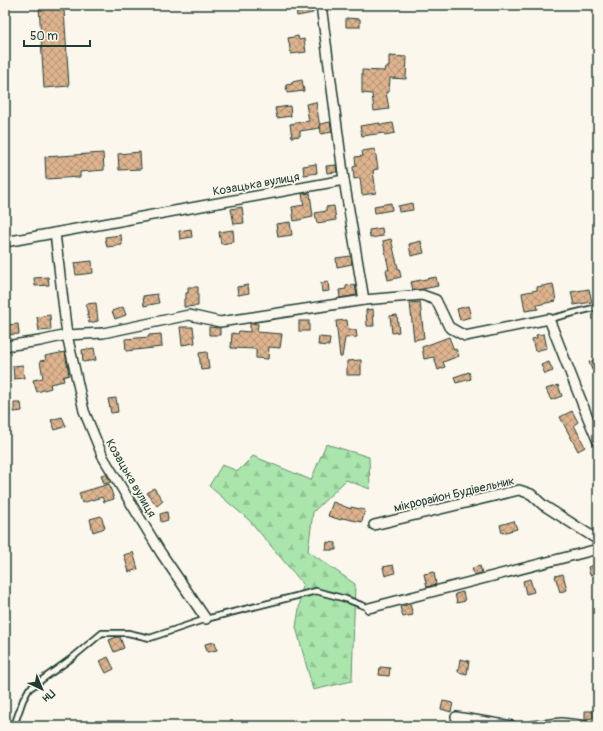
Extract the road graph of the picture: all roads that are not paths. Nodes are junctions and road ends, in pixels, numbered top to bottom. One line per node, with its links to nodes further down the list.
1 (321, 5): 2 (street)
2 (344, 180): 3 (street, Козацька вулиця); 5 (street)
3 (55, 233): 4 (street, Козацька вулиця); 8 (street, Козацька вулиця)
4 (5, 242)
5 (364, 300): 7 (street); 8 (street)
6 (598, 306): 7 (lane)
7 (549, 319): 10 (street)
8 (67, 335): 9 (street); 15 (street, Козацька вулиця)
9 (5, 346)
10 (598, 442)
11 (374, 526): 12 (street, мікрорайон Будівельник)
12 (598, 540)
13 (598, 549): 14 (street)
14 (369, 608): 15 (lane)
15 (206, 619): 17 (lane)
16 (456, 717): 18 (street)
17 (15, 723)
18 (512, 726)
19 (533, 726): 20 (street)
20 (589, 726)

